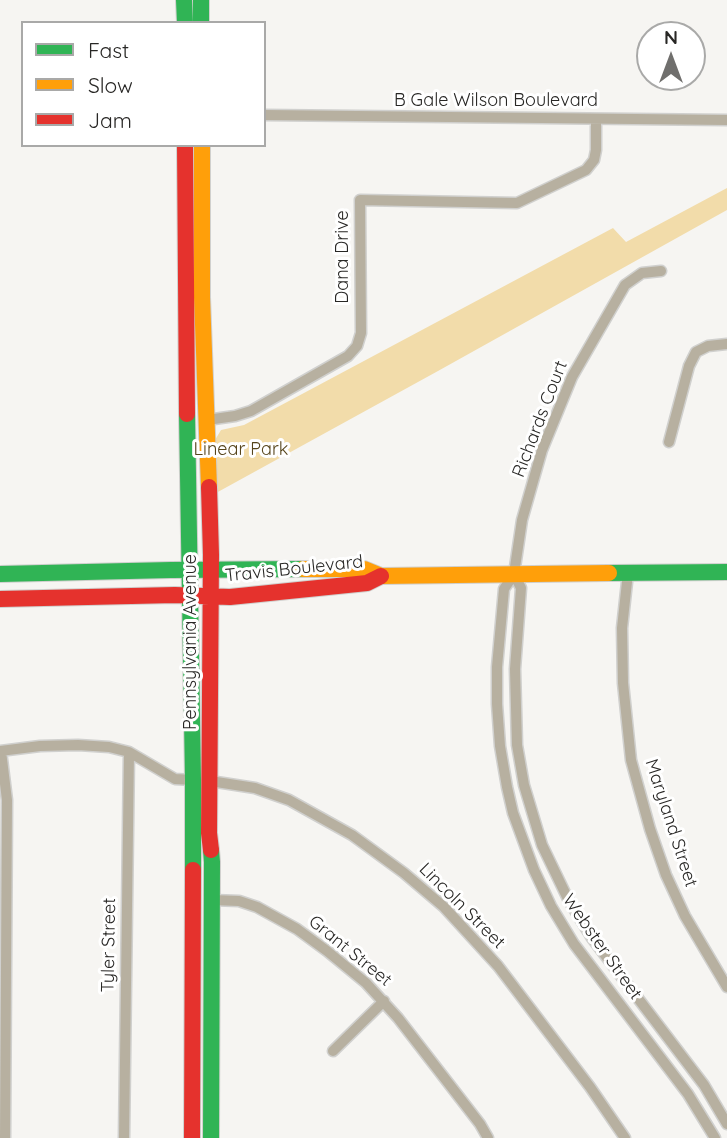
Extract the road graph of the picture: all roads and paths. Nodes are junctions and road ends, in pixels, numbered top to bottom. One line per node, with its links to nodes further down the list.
1 (184, 0): 3 (main road)
2 (201, 0): 4 (main road)
3 (185, 21)
4 (201, 21)
5 (266, 116): 6 (street, B Gale Wilson Boulevard)
6 (596, 119): 7 (street, B Gale Wilson Boulevard); 12 (street, Dana Drive)
7 (727, 120)
8 (185, 147): 14 (main road, Pennsylvania Avenue)
9 (202, 147): 12 (main road, Pennsylvania Avenue)
10 (661, 271): 19 (street, Richards Court)
11 (727, 344): 13 (street)
12 (206, 420): 15 (main road, Pennsylvania Avenue)
13 (668, 442)
14 (189, 570): 15 (main road, Travis Boulevard); 18 (main road, Travis Boulevard); 21 (main road, Pennsylvania Avenue)
15 (211, 570): 20 (main road, Travis Boulevard); 22 (main road, Pennsylvania Avenue)
16 (727, 572): 17 (main road, Travis Boulevard)
17 (628, 573): 19 (main road, Travis Boulevard); 29 (street, Maryland Street)
18 (0, 574)
19 (514, 574): 20 (main road, Travis Boulevard); 32 (street, Webster Street); 39 (street, Webster Street)
20 (381, 576): 22 (main road, Travis Boulevard)
21 (189, 596): 22 (main road, Travis Boulevard); 23 (main road, Travis Boulevard); 26 (main road, Pennsylvania Avenue)
22 (211, 596): 27 (main road, Pennsylvania Avenue)
23 (0, 599)
24 (0, 751): 25 (street); 33 (street)
25 (129, 752): 26 (street); 34 (street, Tyler Street)
26 (193, 780): 35 (main road, Pennsylvania Avenue)
27 (210, 781): 28 (main road, Pennsylvania Avenue); 38 (street, Lincoln Street)
28 (212, 900): 30 (street, Grant Street); 36 (main road, Pennsylvania Avenue)
29 (727, 987)
30 (384, 1001): 31 (street); 37 (street, Grant Street)
31 (334, 1051)
32 (727, 1124)
33 (5, 1138)
34 (124, 1138)
35 (192, 1138)
36 (211, 1138)
37 (488, 1138)
38 (625, 1138)
39 (715, 1138)

